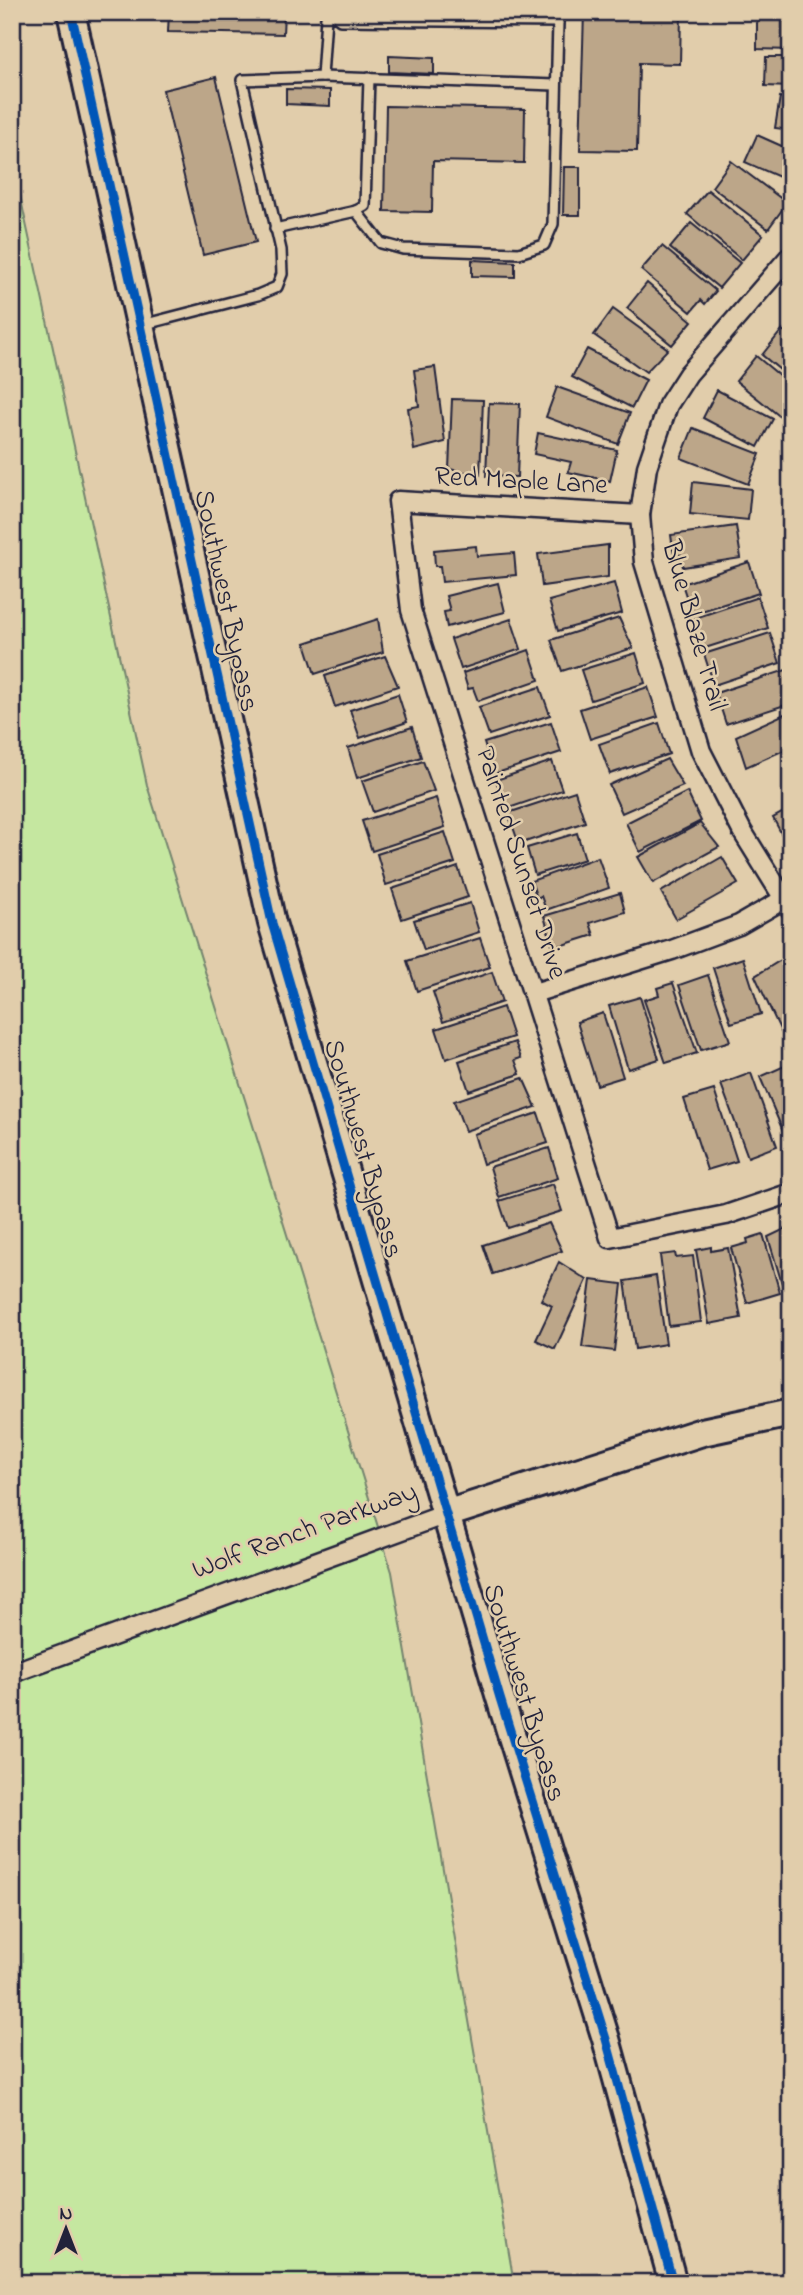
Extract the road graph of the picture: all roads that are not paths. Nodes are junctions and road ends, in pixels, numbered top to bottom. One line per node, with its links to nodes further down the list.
1 (71, 12): 9 (street, Southwest Bypass)
2 (559, 17): 3 (lane); 5 (lane)
3 (322, 77): 4 (lane); 7 (lane)
4 (369, 78): 5 (lane); 6 (lane)
5 (555, 85): 6 (lane)
6 (356, 211): 7 (lane)
7 (275, 229): 9 (lane)
8 (791, 255): 11 (street, Blue Blaze Trail)
9 (141, 326): 18 (street, Southwest Bypass)
10 (398, 501): 11 (street, Red Maple Lane); 13 (street, Painted Sunset Drive)
11 (640, 515): 12 (street, Blue Blaze Trail)
12 (789, 901): 13 (street)
13 (534, 993): 14 (street, Painted Sunset Drive)
14 (791, 1193)
15 (791, 1395): 17 (street, Wolf Ranch Parkway)
16 (791, 1413): 17 (street, Wolf Ranch Parkway)
17 (702, 1432): 18 (street, Wolf Ranch Parkway)
18 (446, 1514): 19 (street, Wolf Ranch Parkway); 20 (street, Southwest Bypass)
19 (12, 1672)
20 (673, 2283)

